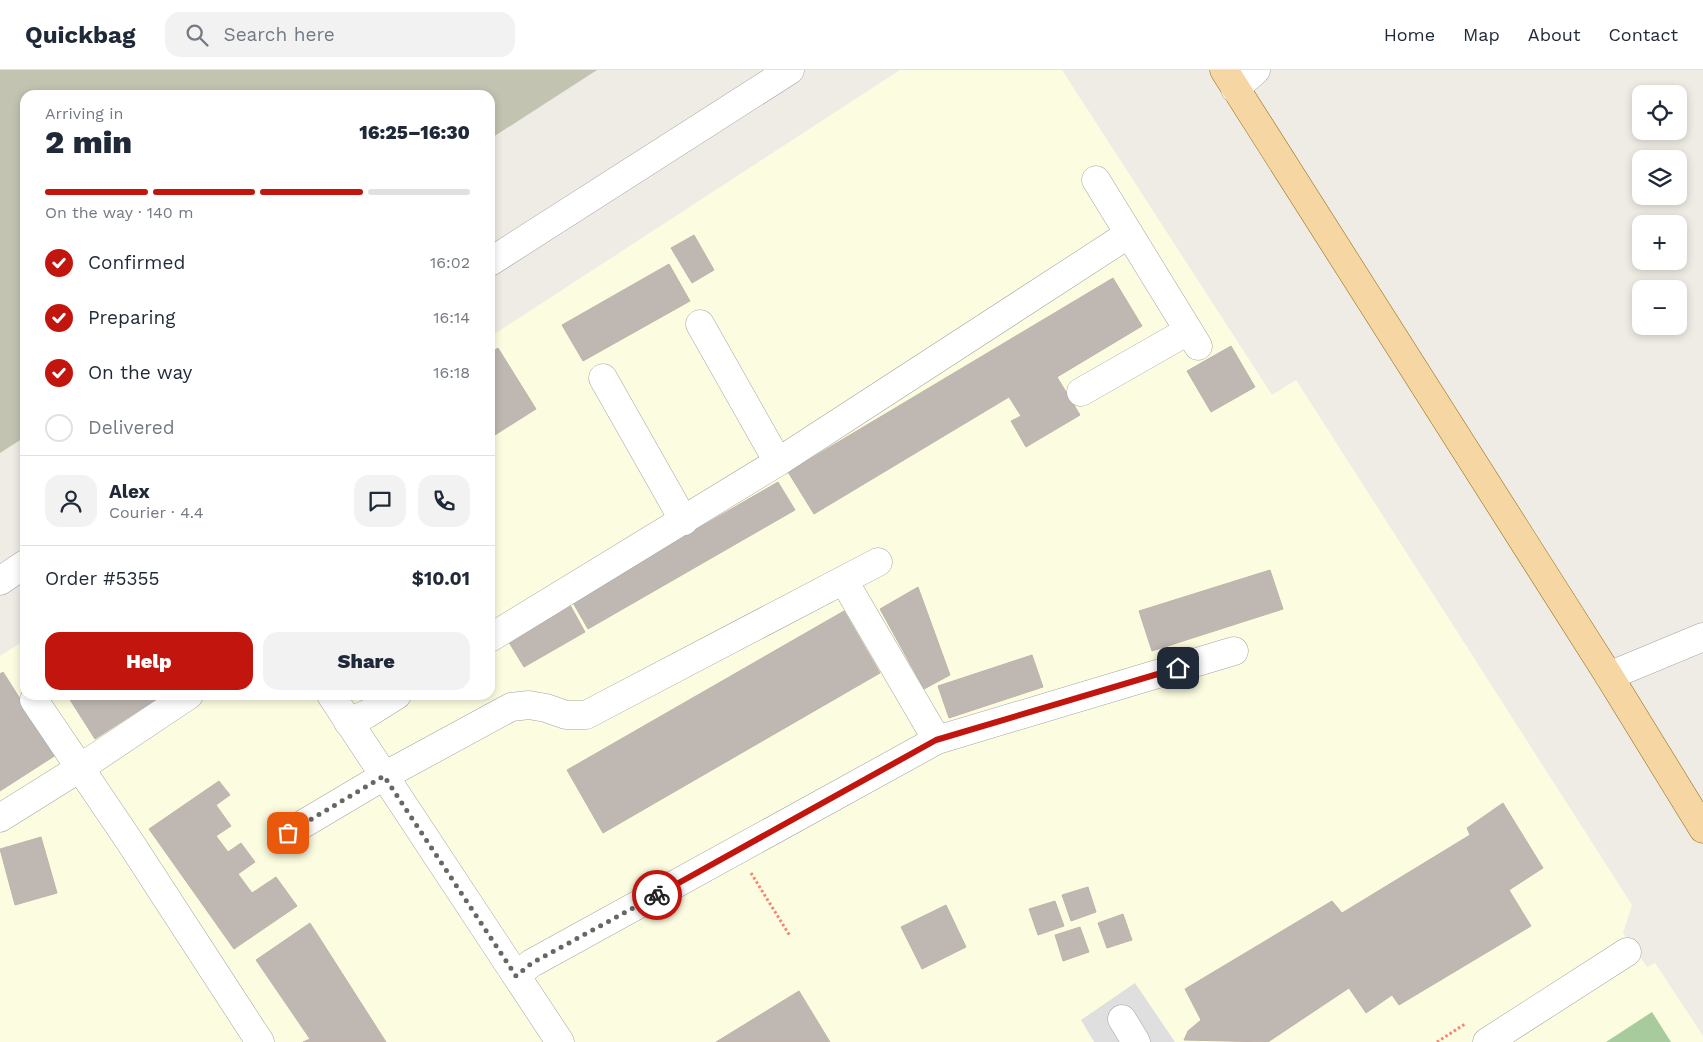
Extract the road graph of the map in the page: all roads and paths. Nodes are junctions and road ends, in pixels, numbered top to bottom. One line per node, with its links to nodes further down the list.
1 (790, 70): 6 (street)
2 (1256, 70): 3 (street)
3 (1230, 79): 19 (main road)
4 (1096, 180): 5 (street)
5 (1129, 234): 9 (street); 10 (street)
6 (495, 259)
7 (700, 324): 10 (street)
8 (603, 378): 11 (street)
9 (1081, 392)
10 (778, 462): 11 (street)
11 (684, 521): 16 (street)
12 (878, 562): 15 (street)
13 (20, 567): 14 (street)
14 (0, 581)
15 (844, 581): 25 (street); 27 (street)
16 (495, 635)
17 (1703, 637): 19 (street)
18 (1234, 651): 25 (street)
19 (1609, 676): 29 (main road)
20 (34, 700): 26 (street)
21 (182, 700): 26 (street)
22 (333, 700): 24 (street)
23 (389, 700): 24 (street)
24 (348, 722): 27 (street)
25 (936, 740): 31 (street)
26 (80, 768): 28 (street); 36 (street)
27 (384, 776): 30 (street); 34 (street)
28 (0, 818)
29 (1703, 829)
30 (288, 833)
31 (737, 850): 32 (path); 34 (street)
32 (790, 936)
33 (1627, 952): 39 (street)
34 (516, 976): 37 (street)
35 (1122, 1019): 38 (street)
36 (260, 1042)
37 (560, 1042)
38 (1136, 1042)
39 (1487, 1042)

